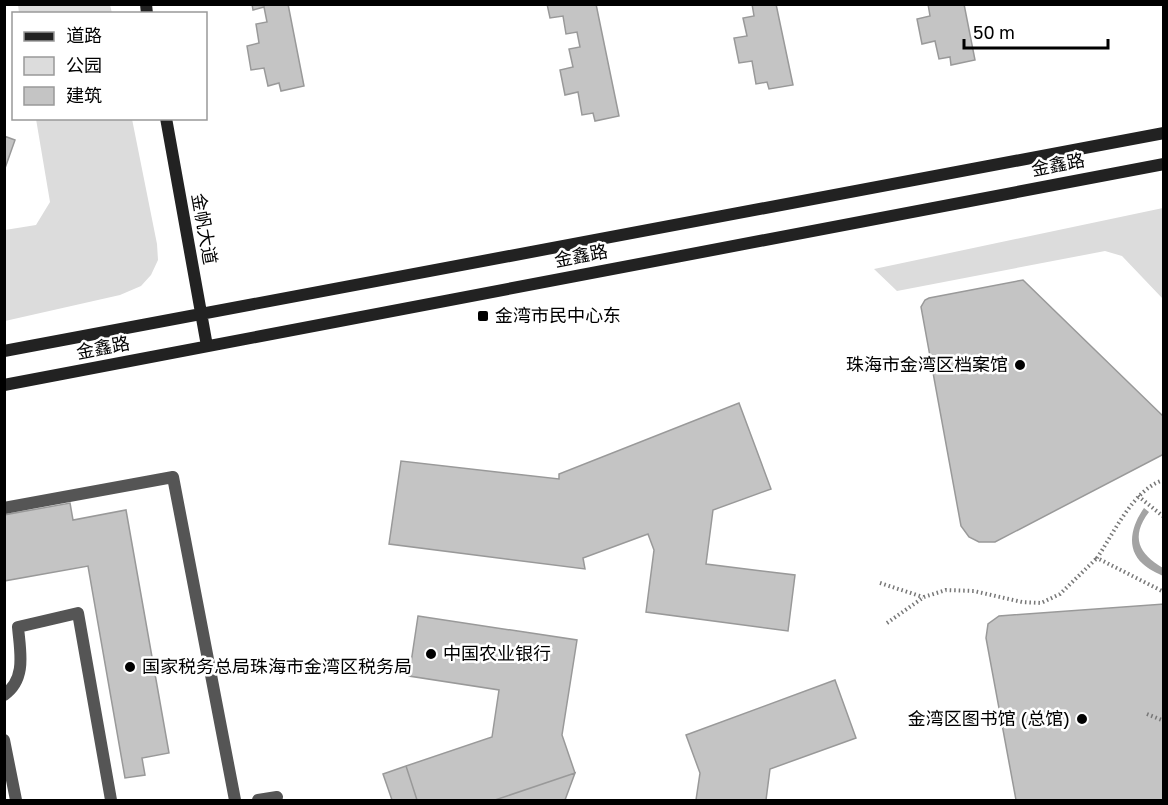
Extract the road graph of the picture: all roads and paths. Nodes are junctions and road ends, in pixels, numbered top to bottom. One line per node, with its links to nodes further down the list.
1 (166, 120): 4 (street, 金帆大道)
2 (1160, 132): 4 (street, 金鑫路)
3 (1160, 165): 5 (street, 金鑫路)
4 (201, 314): 5 (street, 金帆大道); 6 (street, 金鑫路)
5 (207, 346): 7 (street, 金鑫路)
6 (4, 351)
7 (4, 385)
8 (1164, 480): 9 (path)
9 (1138, 496): 11 (path); 12 (path)
10 (4, 508): 24 (lane)
11 (1164, 517)
12 (1097, 558): 14 (path); 15 (path)
13 (880, 583): 15 (path)
14 (1164, 591)
15 (924, 597): 16 (path)
16 (887, 623)
17 (4, 695): 23 (lane)
18 (1147, 714): 19 (path)
19 (1164, 721)
20 (4, 740): 22 (lane)
21 (277, 797): 25 (lane)
22 (16, 801)
23 (111, 801)
24 (235, 801)
25 (258, 801)

